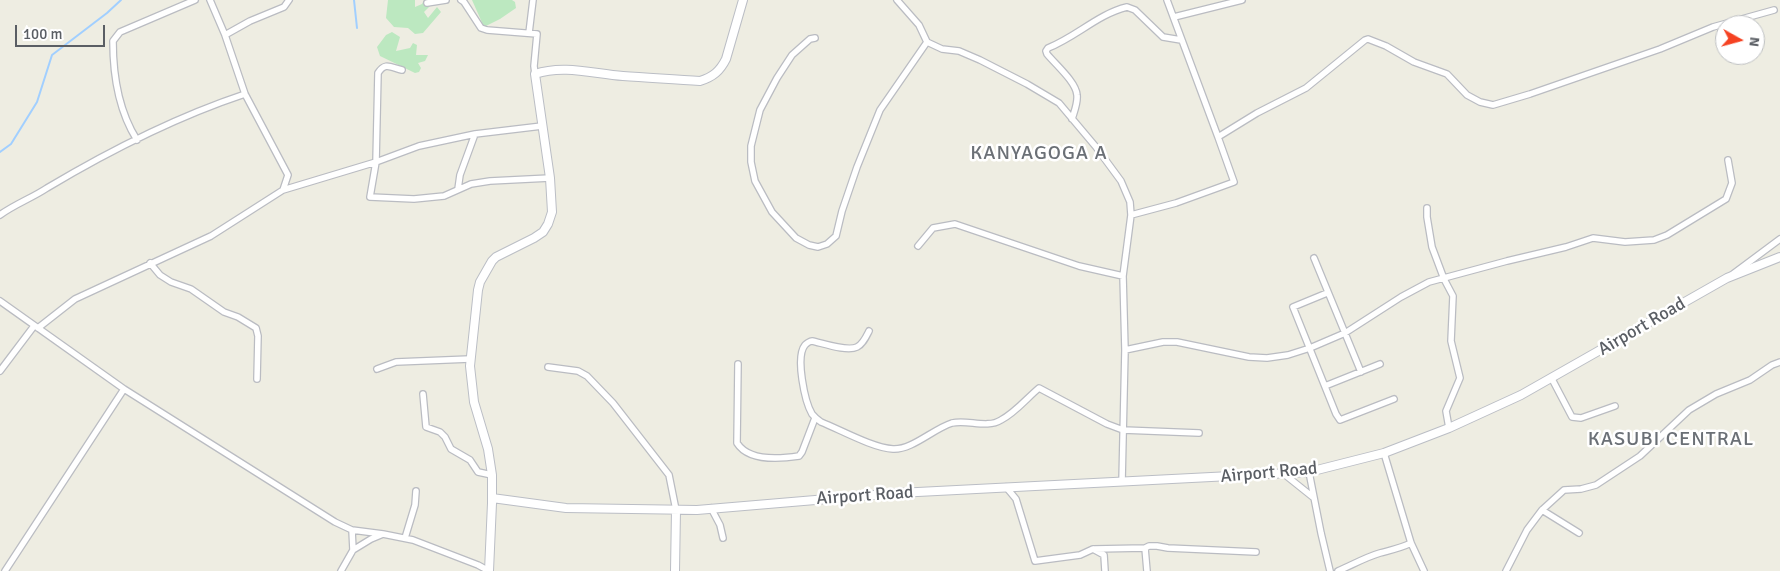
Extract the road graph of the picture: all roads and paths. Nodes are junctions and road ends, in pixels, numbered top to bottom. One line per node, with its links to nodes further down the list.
1 (195, 0): 26 (street)
2 (210, 0): 15 (street)
3 (290, 0): 15 (street)
4 (446, 0): 11 (street)
5 (460, 0): 14 (street)
6 (534, 0): 14 (street)
7 (743, 0): 20 (street)
8 (897, 0): 18 (street)
9 (1167, 0): 13 (street)
10 (1242, 0): 13 (street)
11 (427, 3)
12 (1774, 10): 25 (street)
13 (1174, 17): 17 (street)
14 (529, 33): 20 (street)
15 (226, 35): 21 (street)
16 (815, 38): 18 (street)
17 (1181, 40): 22 (street); 25 (street)
18 (926, 42): 22 (street)
19 (402, 70): 28 (street)
20 (536, 74): 23 (street)
21 (245, 94): 26 (street); 29 (street)
22 (1072, 119): 36 (street)
23 (542, 126): 24 (street); 30 (street)
24 (476, 134): 28 (street); 33 (street)
25 (1218, 138): 36 (street)
26 (137, 140): 35 (street)
27 (1728, 160): 44 (street)
28 (376, 162): 31 (street); 33 (street)
29 (288, 175): 31 (street); 32 (street)
30 (550, 178): 33 (street); 52 (street)
31 (295, 187): 32 (street)
32 (283, 190): 41 (street)
33 (458, 190)
34 (1427, 208): 44 (street)
35 (0, 215)
36 (1130, 216): 42 (street)
37 (1780, 240): 43 (street)
38 (918, 246): 42 (street)
39 (1780, 257): 43 (street, Airport Road)
40 (1314, 258): 45 (street)
41 (150, 263): 47 (street); 60 (street)
42 (1123, 276): 51 (street)
43 (1727, 278): 61 (street, Airport Road)
44 (1444, 279): 49 (street); 68 (street)
45 (1327, 293): 49 (street); 50 (street)
46 (0, 301): 47 (street)
47 (36, 327): 58 (street); 63 (street)
48 (869, 330): 67 (street)
49 (1345, 333): 50 (street); 59 (street)
50 (1310, 348): 51 (street); 62 (street)
51 (1125, 350): 69 (street)
52 (470, 359): 57 (street); 73 (street)
53 (1780, 362): 82 (street)
54 (738, 364): 67 (street)
55 (1380, 364): 59 (street)
56 (548, 367): 81 (street)
57 (376, 369)
58 (0, 371)
59 (1361, 372): 62 (street)
60 (257, 379)
61 (1552, 379): 66 (street); 68 (street, Airport Road)
62 (1325, 386): 65 (street)
63 (124, 389): 83 (street); 93 (street)
64 (423, 394): 73 (street)
65 (1394, 399)
66 (1615, 406)
67 (815, 418): 69 (street)
68 (1449, 428): 71 (street, Airport Road)
69 (1123, 430): 70 (street); 75 (street)
70 (1198, 433)
71 (1384, 453): 72 (street, Airport Road); 88 (street)
72 (1309, 472): 74 (street, Airport Road); 79 (street)
73 (492, 474): 78 (street)
74 (1284, 474): 75 (street, Airport Road); 79 (street)
75 (1122, 482): 76 (street, Airport Road)
76 (1006, 487): 80 (street, Airport Road); 90 (street)
77 (416, 491): 86 (street)
78 (492, 498): 81 (street, Airport Road); 95 (street)
79 (1314, 498): 99 (street)
80 (711, 508): 81 (street, Airport Road); 87 (street)
81 (676, 510): 96 (street)
82 (1542, 510): 84 (street); 102 (street)
83 (352, 530): 85 (street); 91 (street)
84 (1579, 533)
85 (382, 534): 86 (street); 91 (street)
86 (405, 538): 95 (street)
87 (723, 538)
88 (1411, 543): 100 (street); 101 (street)
89 (1145, 548): 90 (street); 92 (street); 98 (street)
90 (1093, 549): 97 (street)
91 (353, 550): 94 (street)
92 (1256, 552)
93 (5, 571)
94 (341, 571)
95 (489, 571)
96 (675, 571)
97 (1105, 571)
98 (1147, 571)
99 (1330, 571)
100 (1338, 571)
101 (1424, 571)
102 (1506, 571)

